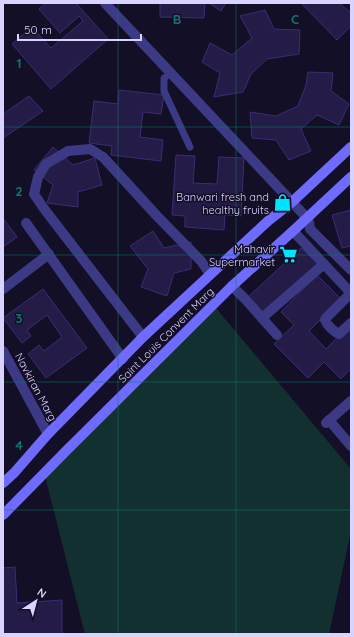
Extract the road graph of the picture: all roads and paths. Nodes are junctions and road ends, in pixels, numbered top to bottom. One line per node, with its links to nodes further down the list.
1 (105, 3): 2 (street)
2 (170, 73): 3 (lane); 6 (street)
3 (190, 147)
4 (351, 147): 6 (main road, Saint Louis Convent Marg)
5 (351, 177): 7 (main road, Saint Louis Convent Marg)
6 (292, 202): 7 (street); 13 (main road, Saint Louis Convent Marg)
7 (306, 218): 9 (main road, Saint Louis Convent Marg); 12 (street)
8 (26, 223): 10 (street)
9 (293, 231): 11 (street); 14 (main road, Saint Louis Convent Marg)
10 (49, 254): 15 (street); 22 (street)
11 (324, 264): 16 (street); 17 (street)
12 (351, 270)
13 (210, 274): 20 (main road, Saint Louis Convent Marg); 20 (street)
14 (232, 286): 17 (street); 27 (main road, Saint Louis Convent Marg)
15 (3, 289)
16 (351, 293): 18 (street)
17 (262, 318): 19 (street)
18 (351, 323)
19 (277, 335)
20 (143, 337): 22 (main road, Saint Louis Convent Marg)
21 (3, 351): 24 (street, Navkiran Marg)
22 (123, 359): 24 (main road, Saint Louis Convent Marg)
23 (351, 401): 25 (street)
24 (48, 434): 26 (main road, Saint Louis Convent Marg)
25 (351, 446)
26 (3, 483)
27 (3, 515)

